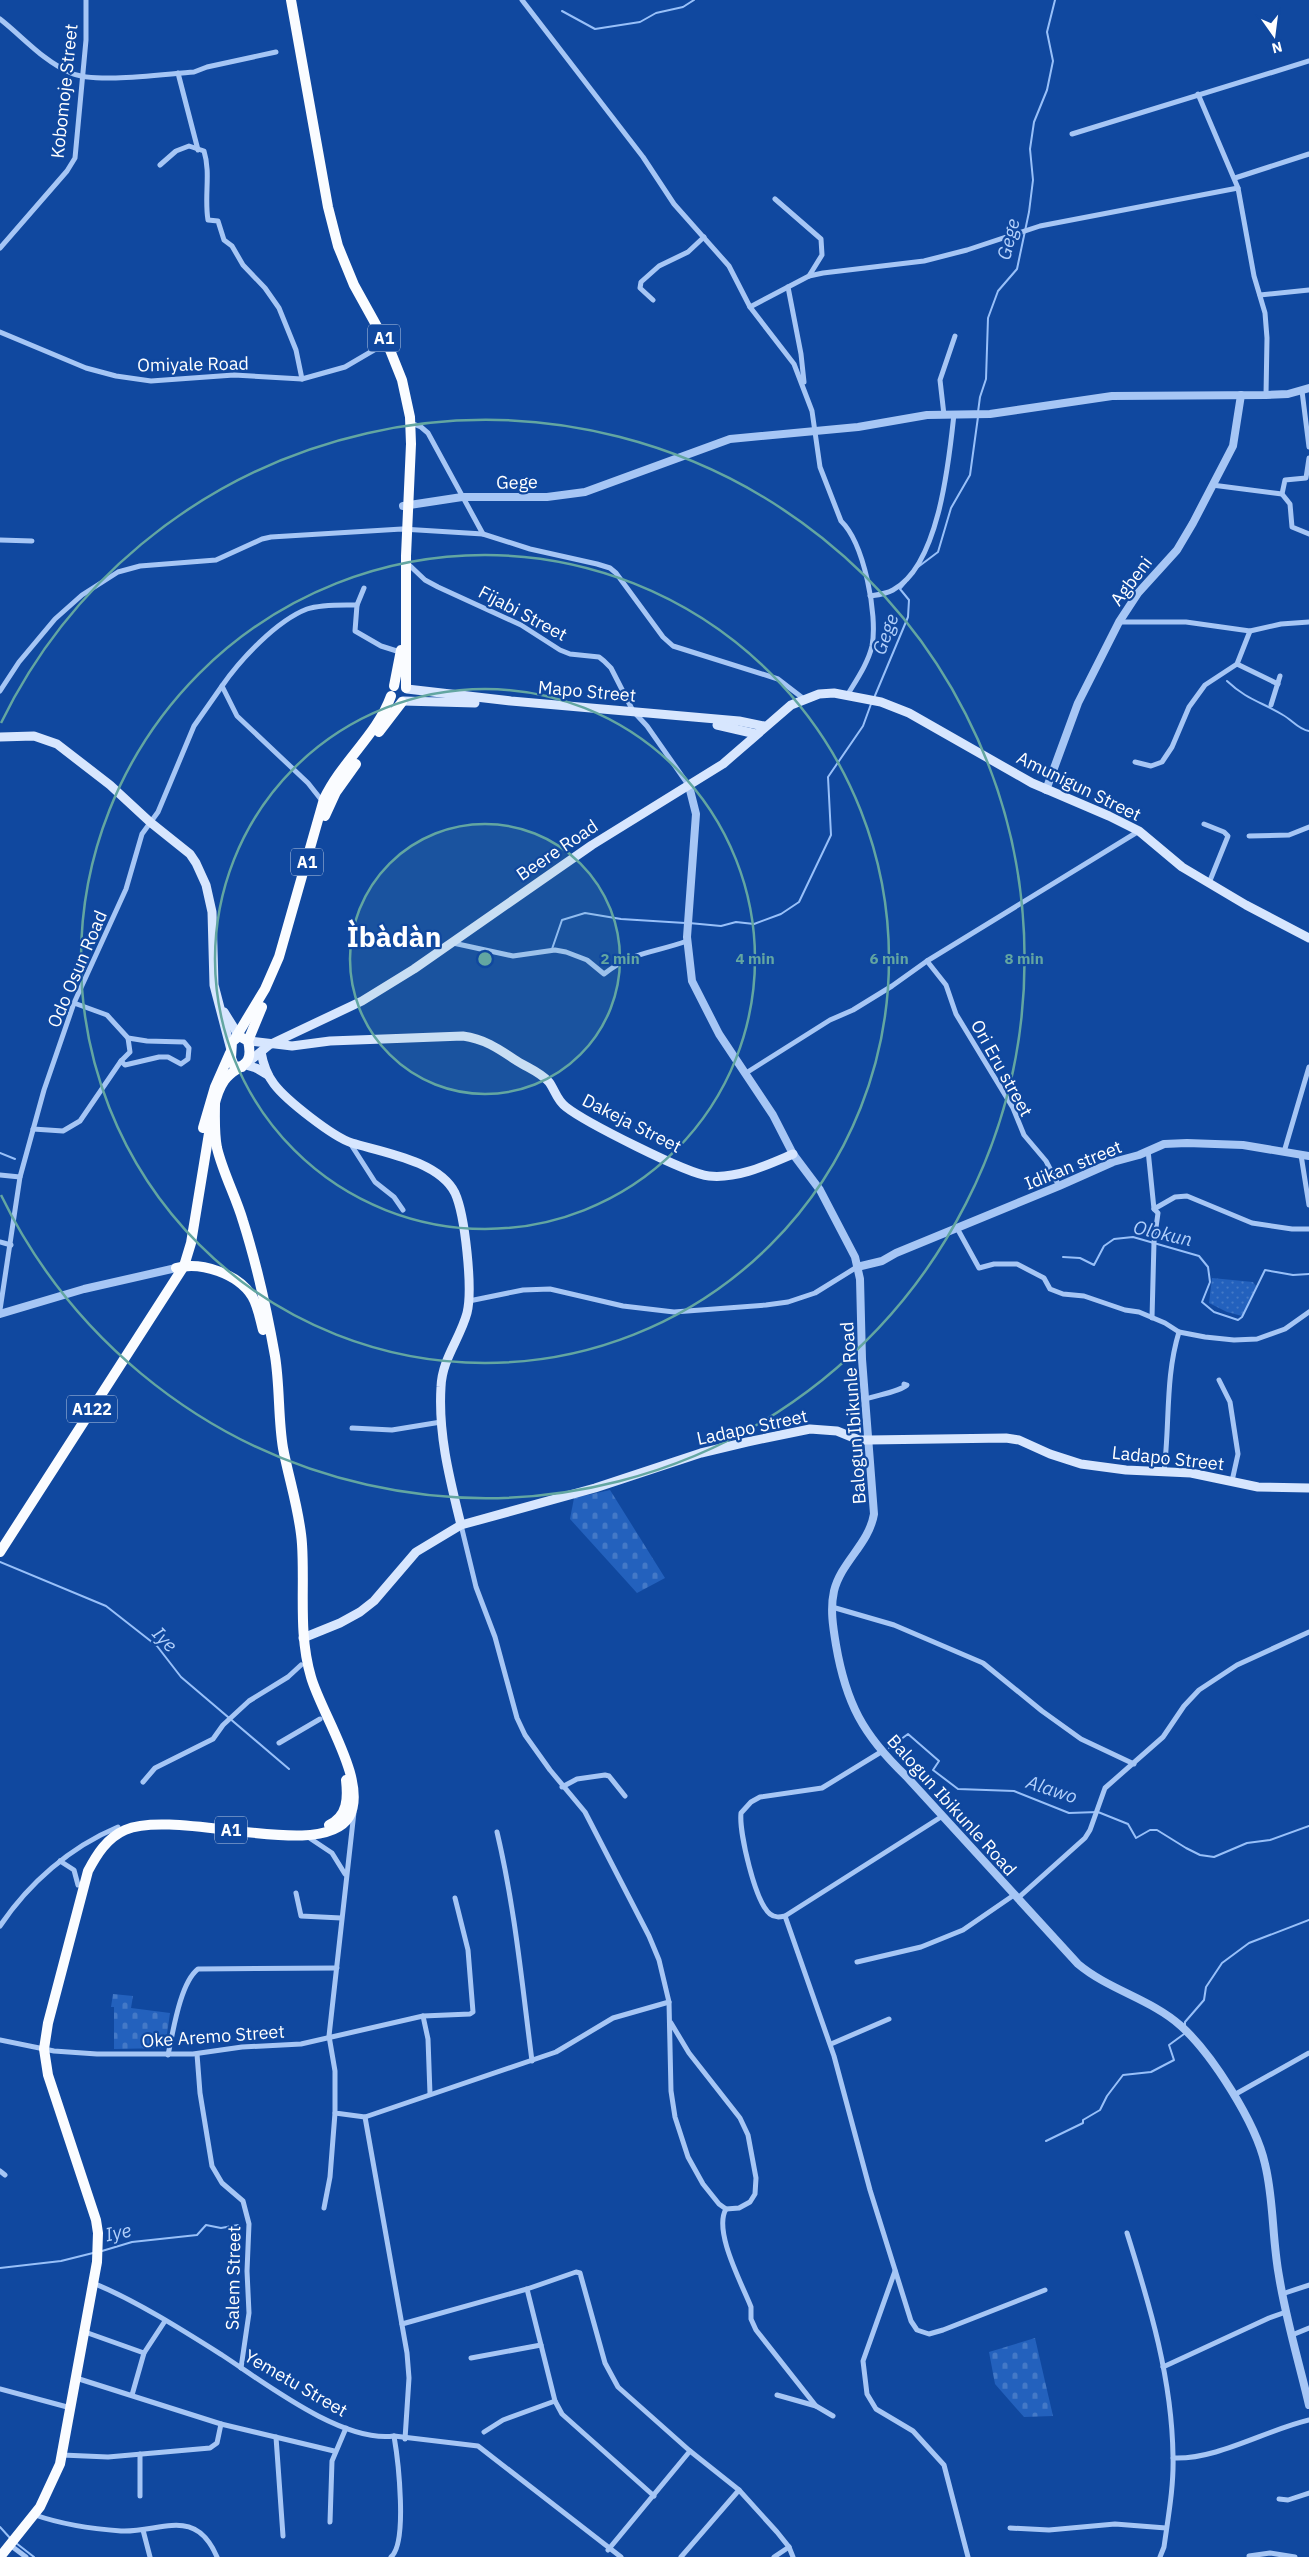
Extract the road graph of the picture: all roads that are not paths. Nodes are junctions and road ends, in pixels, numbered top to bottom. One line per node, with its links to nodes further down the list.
1 (86, 0): 9 (street, Kobomoje Street)
2 (286, 0): 28 (highway, A1)
3 (291, 0): 28 (highway, A1)
4 (522, 0): 18 (street)
5 (0, 19): 9 (street)
6 (276, 52): 8 (street)
7 (1309, 61): 10 (street)
8 (178, 73): 9 (street); 12 (street)
9 (82, 77): 19 (street, Kobomoje Street)
10 (1198, 94): 11 (street); 15 (street)
11 (1072, 134)
12 (198, 150): 14 (street); 29 (street)
13 (1309, 154): 15 (street)
14 (160, 165)
15 (1236, 178): 16 (street)
16 (1238, 188): 20 (street); 23 (street)
17 (775, 199): 20 (street)
18 (704, 237): 24 (street); 25 (street)
19 (0, 248)
20 (809, 276): 21 (street)
21 (788, 286): 25 (street); 31 (street)
22 (1309, 290): 23 (street)
23 (1260, 295): 34 (street)
24 (653, 300)
25 (750, 307): 31 (street)
26 (0, 332): 29 (street, Omiyale Road)
27 (955, 336): 35 (street)
28 (384, 344): 29 (street, Omiyale Road); 30 (highway, A1)
29 (302, 379)
30 (401, 389): 37 (highway, A1); 44 (highway, A1)
31 (805, 390): 38 (street)
32 (1306, 390): 34 (street, Gege); 39 (street)
33 (1241, 395): 34 (street, Gege); 36 (street, Gege); 41 (street, Agbeni)
34 (1266, 395)
35 (944, 414): 36 (street, Gege); 38 (street, Gege)
36 (954, 414): 52 (street)
37 (410, 422): 43 (street); 44 (highway, A1)
38 (816, 432): 43 (street, Gege); 52 (street)
39 (1309, 447)
40 (1309, 458): 42 (street)
41 (1212, 485): 42 (street); 54 (street, Agbeni)
42 (1282, 494): 47 (street)
43 (462, 497): 44 (street, Gege); 46 (street)
44 (406, 506): 45 (highway, A1)
45 (405, 529): 46 (street); 50 (highway, A1); 57 (highway, A1); 64 (street)
46 (482, 534): 67 (street)
47 (1309, 534)
48 (0, 540): 49 (street)
49 (32, 541)
50 (406, 562): 62 (highway, A1); 71 (street, Fijabi Street)
51 (364, 588): 53 (street)
52 (870, 596): 65 (street)
53 (357, 605): 57 (street); 61 (street, Odo Osun Road)
54 (1119, 622): 56 (street); 77 (street, Agbeni)
55 (1309, 622): 56 (street)
56 (1250, 632): 58 (street)
57 (401, 652): 63 (highway, A1)
58 (1236, 664): 60 (street); 75 (street)
59 (1280, 676): 60 (street)
60 (1278, 684): 70 (street)
61 (222, 686): 78 (street); 79 (street, Odo Osun Road)
62 (407, 688): 63 (highway); 66 (main road, Mapo Street); 68 (highway)
63 (392, 691): 68 (highway); 78 (highway, A1)
64 (0, 692)
65 (848, 694): 67 (main road, Beere Road); 69 (main road, Beere Road)
66 (467, 699): 68 (main road, Mapo Street); 71 (main road, Mapo Street)
67 (804, 699): 72 (main road, Beere Road)
68 (402, 701): 78 (highway, A1)
69 (881, 702): 77 (main road, Amunigun Street)
70 (1271, 705)
71 (636, 714): 72 (main road, Mapo Street); 73 (main road, Mapo Street); 76 (street, Fijabi Street)
72 (764, 726): 73 (main road, Beere Road)
73 (756, 734): 76 (main road, Beere Road)
74 (0, 737): 79 (main road)
75 (1136, 762)
76 (689, 786): 86 (street, Balogun Ibikunle Road); 87 (main road, Beere Road)
77 (1046, 790): 82 (main road, Amunigun Street)
78 (326, 804): 92 (highway, A1)
79 (150, 822): 89 (street, Odo Osun Road); 90 (main road)
80 (1204, 824): 84 (street)
81 (1309, 827): 83 (street)
82 (1139, 831): 84 (main road, Amunigun Street); 88 (street)
83 (1249, 836)
84 (1209, 884): 85 (main road, Amunigun Street)
85 (1309, 938)
86 (687, 939): 87 (street); 100 (street, Balogun Ibikunle Road)
87 (453, 943): 93 (main road, Beere Road)
88 (927, 961): 100 (street); 110 (street, Ori Eru street)
89 (74, 1003): 91 (street); 102 (street, Odo Osun Road)
90 (219, 1005): 92 (main road); 94 (main road)
91 (128, 1038): 96 (street); 96 (street)
92 (242, 1038): 93 (main road); 94 (highway); 97 (highway)
93 (269, 1045): 95 (main road); 106 (main road, Dakeja Street)
94 (231, 1051): 97 (highway); 101 (highway, A1)
95 (261, 1052): 97 (main road); 99 (main road)
96 (121, 1061): 102 (street)
97 (245, 1066): 99 (main road); 101 (highway, A1)
98 (1309, 1067): 105 (street)
99 (268, 1075): 103 (main road)
100 (748, 1078): 106 (street, Balogun Ibikunle Road)
101 (214, 1100): 118 (highway, A1); 125 (highway, A1)
102 (33, 1129): 109 (street, Odo Osun Road)
103 (350, 1142): 113 (street); 120 (main road)
104 (1148, 1150): 105 (street, Idikan street); 110 (street, Idikan street); 112 (street)
105 (1284, 1152): 107 (street, Idikan street)
106 (793, 1154): 119 (street, Balogun Ibikunle Road)
107 (1305, 1155): 111 (street)
108 (0, 1175): 109 (street)
109 (20, 1177): 117 (street, Odo Osun Road)
110 (1059, 1186): 114 (street, Idikan street)
111 (1309, 1205)
112 (1154, 1209): 115 (street); 123 (street)
113 (403, 1210)
114 (957, 1228): 119 (street, Idikan street); 123 (street)
115 (1309, 1228)
116 (0, 1242): 117 (street)
117 (11, 1245): 121 (street, Odo Osun Road)
118 (180, 1267): 121 (street); 125 (highway, A1); 135 (highway, A122)
119 (858, 1267): 120 (street); 128 (street, Balogun Ibikunle Road)
120 (469, 1301): 129 (main road)
121 (0, 1312)
122 (1309, 1312): 124 (street)
123 (1152, 1318): 124 (street)
124 (1179, 1332): 132 (street)
125 (269, 1345): 136 (highway, A1)
126 (1219, 1380): 133 (street)
127 (904, 1384): 128 (street)
128 (866, 1399): 131 (street, Balogun Ibikunle Road)
129 (441, 1422): 130 (street); 137 (main road)
130 (352, 1428)
131 (869, 1440): 132 (main road, Ladapo Street); 137 (main road, Ladapo Street); 140 (street, Balogun Ibikunle Road)
132 (1164, 1471): 133 (main road, Ladapo Street)
133 (1232, 1481): 134 (main road, Ladapo Street)
134 (1309, 1488)
135 (22, 1512): 138 (highway, A122); 139 (highway, A122)
136 (296, 1525): 142 (highway, A1); 143 (highway, A1)
137 (461, 1525): 142 (main road, Ladapo Street); 149 (street)
138 (0, 1543)
139 (0, 1552)
140 (832, 1607): 146 (street, Balogun Ibikunle Road); 147 (street)
141 (1309, 1632): 147 (street)
142 (303, 1638): 151 (highway, A1)
143 (301, 1665): 144 (highway, A1); 148 (street)
144 (320, 1719): 145 (street); 154 (highway, A1)
145 (278, 1743)
146 (881, 1752): 152 (street, Balogun Ibikunle Road); 163 (street)
147 (1134, 1764): 161 (street)
148 (144, 1782)
149 (562, 1787): 150 (street); 168 (street)
150 (625, 1796)
151 (354, 1804): 156 (highway, A1); 158 (street)
152 (941, 1816): 161 (street, Balogun Ibikunle Road); 163 (street)
153 (118, 1827): 154 (highway, A1); 157 (street); 159 (highway, A1)
154 (223, 1827): 156 (highway, A1); 175 (highway, A1)
155 (496, 1832): 179 (street)
156 (305, 1836): 158 (street)
157 (60, 1861): 159 (street); 165 (street)
158 (346, 1874): 164 (street)
159 (78, 1885): 175 (highway, A1)
160 (296, 1893): 164 (street)
161 (1016, 1897): 166 (street); 181 (street, Balogun Ibikunle Road)
162 (455, 1898): 169 (street, Oke Aremo Street)
163 (785, 1916): 174 (street)
164 (342, 1918): 167 (street)
165 (0, 1926)
166 (857, 1962)
167 (337, 1968): 172 (street); 178 (street)
168 (669, 2002): 171 (street); 179 (street)
169 (424, 2016): 172 (street, Oke Aremo Street); 180 (street)
170 (889, 2018): 174 (street)
171 (671, 2023): 185 (street); 185 (street)
172 (329, 2036): 177 (street, Oke Aremo Street); 182 (street)
173 (0, 2040): 175 (street, Oke Aremo Street)
174 (830, 2044): 187 (street)
175 (41, 2048): 178 (street, Oke Aremo Street); 188 (highway, A1)
176 (1309, 2053): 181 (street)
177 (198, 2054): 178 (street, Oke Aremo Street); 203 (street, Salem Street)
178 (168, 2055)
179 (532, 2061): 180 (street)
180 (430, 2094): 183 (street)
181 (1234, 2095): 192 (street, Balogun Ibikunle Road)
182 (335, 2113): 183 (street); 184 (street)
183 (365, 2117): 195 (street)
184 (324, 2208)
185 (726, 2209): 210 (street)
186 (1127, 2233): 202 (street)
187 (895, 2271): 191 (street); 250 (street)
188 (91, 2283): 194 (street, Yemetu Street); 197 (highway, A1); 211 (highway, A1)
189 (1309, 2285): 192 (street)
190 (527, 2289): 195 (street); 199 (street); 221 (street)
191 (1045, 2290)
192 (1282, 2294): 193 (street, Balogun Ibikunle Road)
193 (1286, 2312): 198 (street, Balogun Ibikunle Road); 202 (street)
194 (165, 2321): 200 (street); 203 (street, Yemetu Street)
195 (402, 2324): 219 (street)
196 (1309, 2328): 198 (street)
197 (85, 2332): 200 (street); 204 (highway, A1)
198 (1292, 2335): 209 (street, Balogun Ibikunle Road)
199 (541, 2345): 201 (street); 208 (street)
200 (144, 2353): 207 (street)
201 (471, 2358)
202 (1163, 2367): 224 (street)
203 (242, 2368): 215 (street, Yemetu Street)
204 (76, 2378): 207 (street); 211 (highway, A1)
205 (2, 2389): 211 (street)
206 (777, 2395): 210 (street)
207 (132, 2396): 214 (street)
208 (555, 2401): 216 (street); 228 (street)
209 (1309, 2405)
210 (816, 2406): 212 (street)
211 (69, 2407): 223 (highway, A1); 236 (highway, A1)
212 (833, 2416)
213 (1309, 2420): 224 (street)
214 (221, 2424): 218 (street); 222 (street)
215 (346, 2428): 217 (street, Yemetu Street); 220 (street)
216 (484, 2432)
217 (394, 2436): 219 (street, Yemetu Street); 245 (street)
218 (276, 2438): 220 (street); 235 (street)
219 (405, 2439): 239 (street, Yemetu Street)
220 (334, 2451): 231 (street)
221 (690, 2451): 225 (street); 228 (street)
222 (140, 2454): 223 (street); 227 (street)
223 (62, 2455): 230 (highway, A1)
224 (1173, 2458): 233 (street)
225 (739, 2490): 237 (street); 247 (street)
226 (1309, 2493): 229 (street)
227 (140, 2496)
228 (654, 2496): 239 (street)
229 (1279, 2499)
230 (34, 2515): 234 (street); 236 (highway, A1)
231 (330, 2522)
232 (1010, 2528): 233 (street)
233 (1166, 2528): 251 (street)
234 (143, 2530): 243 (street); 244 (street)
235 (282, 2536)
236 (12, 2540): 238 (highway, A1); 241 (highway, A1); 242 (street)
237 (789, 2547): 248 (street); 249 (street)
238 (0, 2549)
239 (608, 2550): 246 (street, Yemetu Street)
240 (1249, 2556): 252 (street)
241 (0, 2557)
242 (26, 2557)
243 (150, 2557)
244 (217, 2557)
245 (391, 2557)
246 (621, 2557)
247 (681, 2557)
248 (774, 2557)
249 (793, 2557)
250 (968, 2557)
251 (1160, 2557)
252 (1295, 2557)

